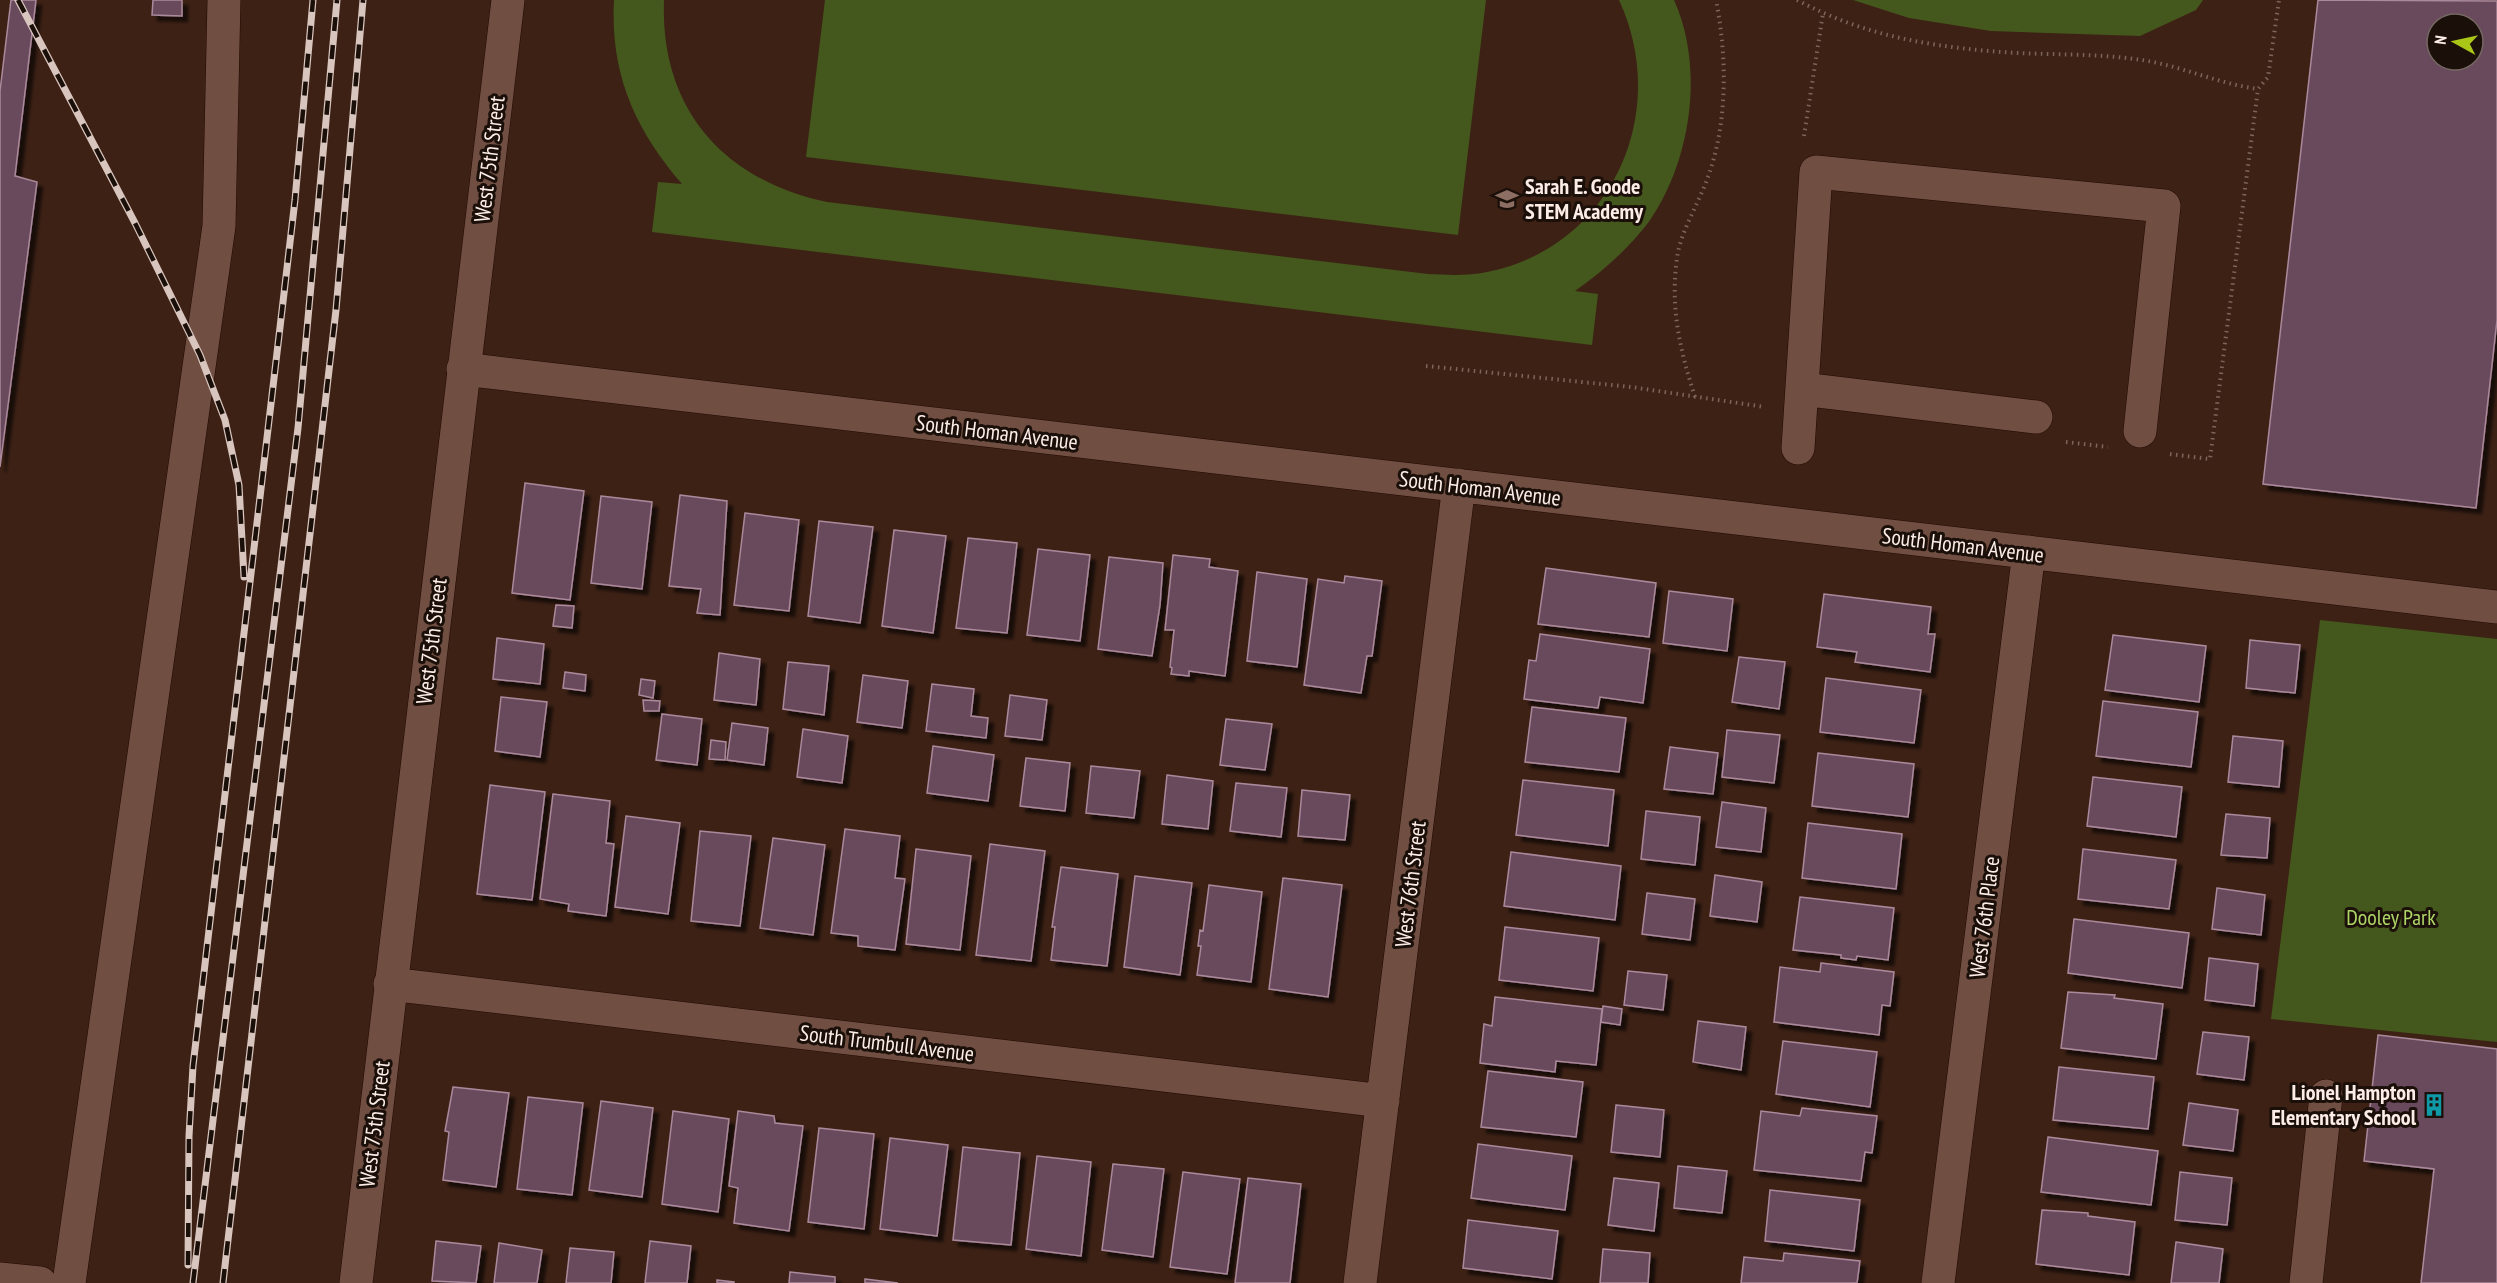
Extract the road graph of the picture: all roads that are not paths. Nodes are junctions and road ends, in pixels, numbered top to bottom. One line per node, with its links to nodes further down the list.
1 (224, 0): 16 (street)
2 (508, 0): 3 (street, West 75th Street)
3 (463, 369): 8 (street, South Homan Avenue); 11 (street, West 75th Street)
4 (1802, 389): 5 (street); 6 (street); 7 (street)
5 (2036, 417)
6 (2140, 431)
7 (1798, 448)
8 (1459, 485): 9 (street, South Homan Avenue); 13 (street, West 76th Street)
9 (2029, 552): 10 (street, South Homan Avenue); 19 (street, West 76th Place)
10 (2497, 607)
11 (390, 984): 13 (street, South Trumbull Avenue); 17 (street, West 75th Street)
12 (2326, 1096): 20 (street)
13 (1383, 1101): 18 (street, West 76th Street)
14 (0, 1279): 15 (street)
15 (40, 1283)
16 (69, 1283)
17 (356, 1283)
18 (1360, 1283)
19 (1938, 1283)
20 (2306, 1283)

